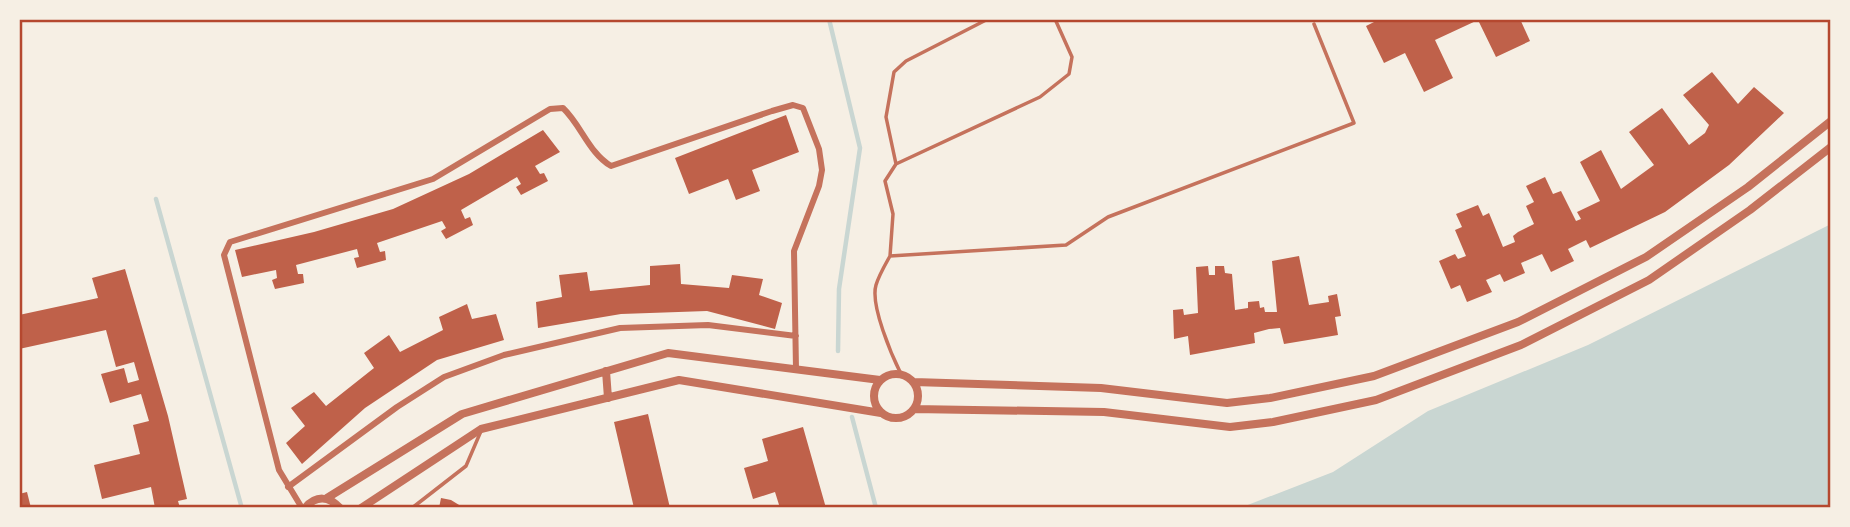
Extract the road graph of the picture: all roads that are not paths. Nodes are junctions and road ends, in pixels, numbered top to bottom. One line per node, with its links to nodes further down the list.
1 (988, 19): 6 (lane)
2 (1055, 19): 6 (lane)
3 (1314, 24): 7 (lane)
4 (1831, 121): 13 (street)
5 (1831, 147): 15 (street)
6 (896, 164): 7 (lane)
7 (890, 256): 11 (lane)
8 (796, 336): 9 (street); 18 (street); 18 (street)
9 (796, 369): 10 (street); 12 (street)
10 (606, 371): 14 (street); 19 (street)
11 (901, 374): 12 (street); 13 (street)
12 (880, 380): 16 (street)
13 (914, 382): 15 (street)
14 (608, 398): 16 (street); 17 (street)
15 (915, 409): 16 (street)
16 (881, 414)
17 (481, 429): 22 (street); 23 (lane)
18 (288, 487): 20 (street)
19 (327, 499): 20 (street); 21 (street)
20 (303, 508)
21 (340, 508)
22 (361, 508)
23 (412, 508)

